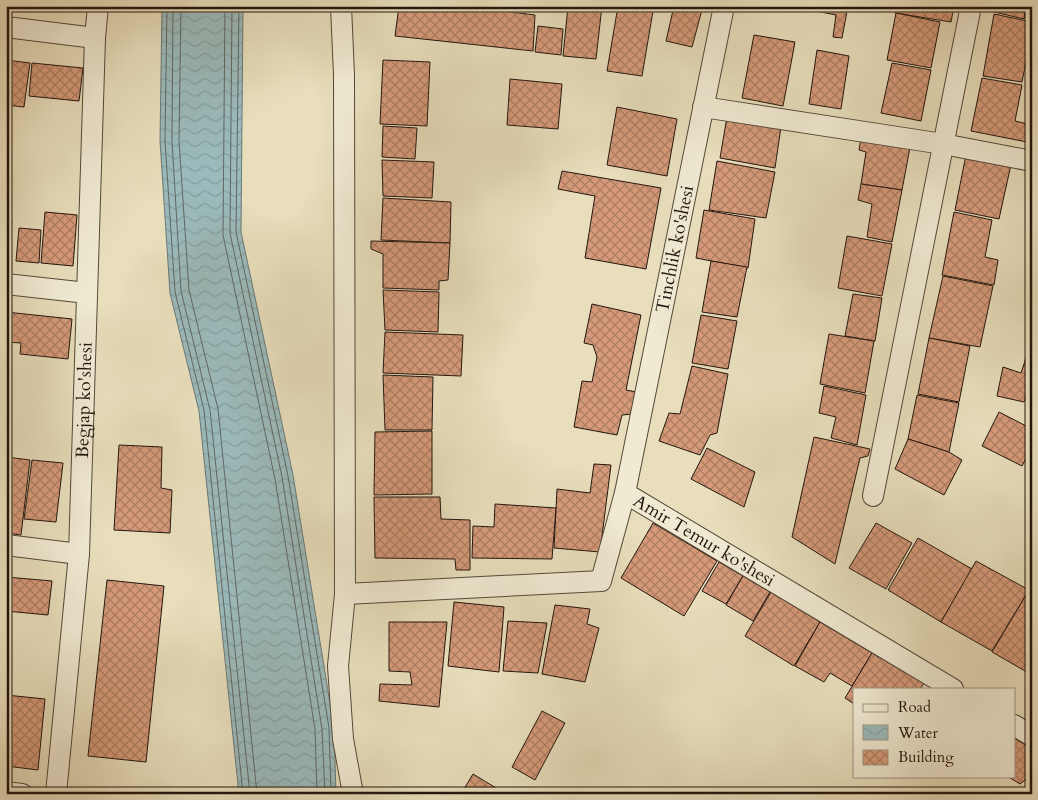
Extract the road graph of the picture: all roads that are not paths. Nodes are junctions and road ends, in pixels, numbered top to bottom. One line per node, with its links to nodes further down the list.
1 (98, 6): 6 (street, Begjap ko'shesi)
2 (342, 6): 16 (street)
3 (724, 6): 7 (street, Tinchlik ko'shesi)
4 (971, 6): 8 (street)
5 (6, 27): 6 (street)
6 (95, 38): 11 (street, Begjap ko'shesi)
7 (704, 107): 8 (street); 12 (street, Tinchlik ko'shesi)
8 (943, 144): 9 (street); 13 (street)
9 (1032, 161)
10 (6, 284): 11 (street)
11 (87, 293): 15 (street, Begjap ko'shesi)
12 (625, 493): 16 (street, Amir Temur ko'shesi); 17 (street, Amir Temur ko'shesi)
13 (872, 496)
14 (6, 545): 15 (street)
15 (80, 554): 22 (street, Begjap ko'shesi)
16 (345, 594): 23 (street)
17 (951, 688)
18 (1016, 726): 19 (street)
19 (1032, 736)
20 (6, 792): 21 (street)
21 (22, 794)
22 (56, 794)
23 (353, 794)

